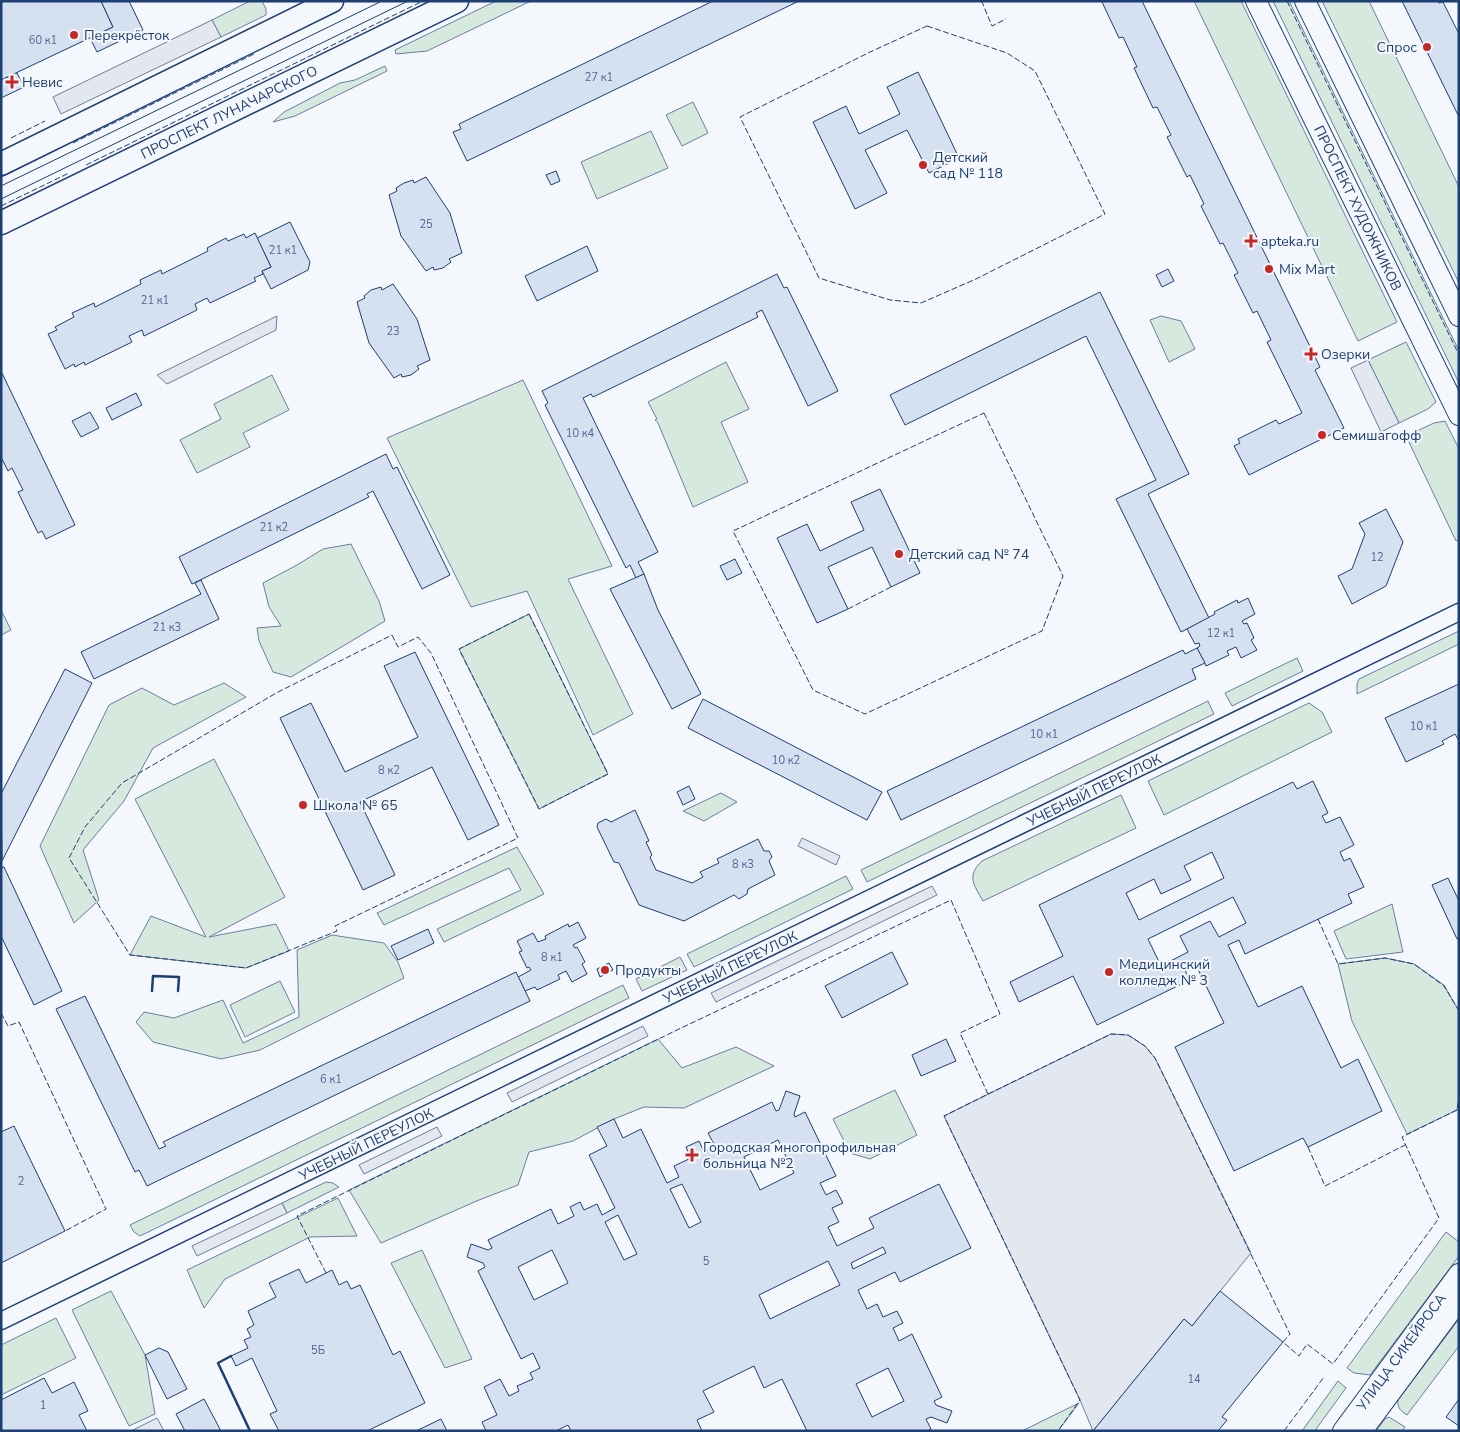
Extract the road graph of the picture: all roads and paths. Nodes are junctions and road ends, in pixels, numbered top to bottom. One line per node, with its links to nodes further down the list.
1 (332, 1): 5 (main road)
2 (458, 1): 6 (main road, ПРОСПЕКТ ЛУНАЧАРСКОГО)
3 (1256, 1): 8 (street, ПРОСПЕКТ ХУДОЖНИКОВ)
4 (1305, 1): 7 (street)
5 (1, 164)
6 (1, 223)
7 (1459, 316)
8 (1459, 415)
9 (1459, 612): 12 (street, УЧЕБНЫЙ ПЕРЕУЛОК)
10 (1459, 1274): 13 (street, УЛИЦА СИКЕЙРОСА)
11 (1459, 1300): 14 (street, УЛИЦА СИКЕЙРОСА)
12 (1, 1321)
13 (1343, 1431)
14 (1362, 1431)

